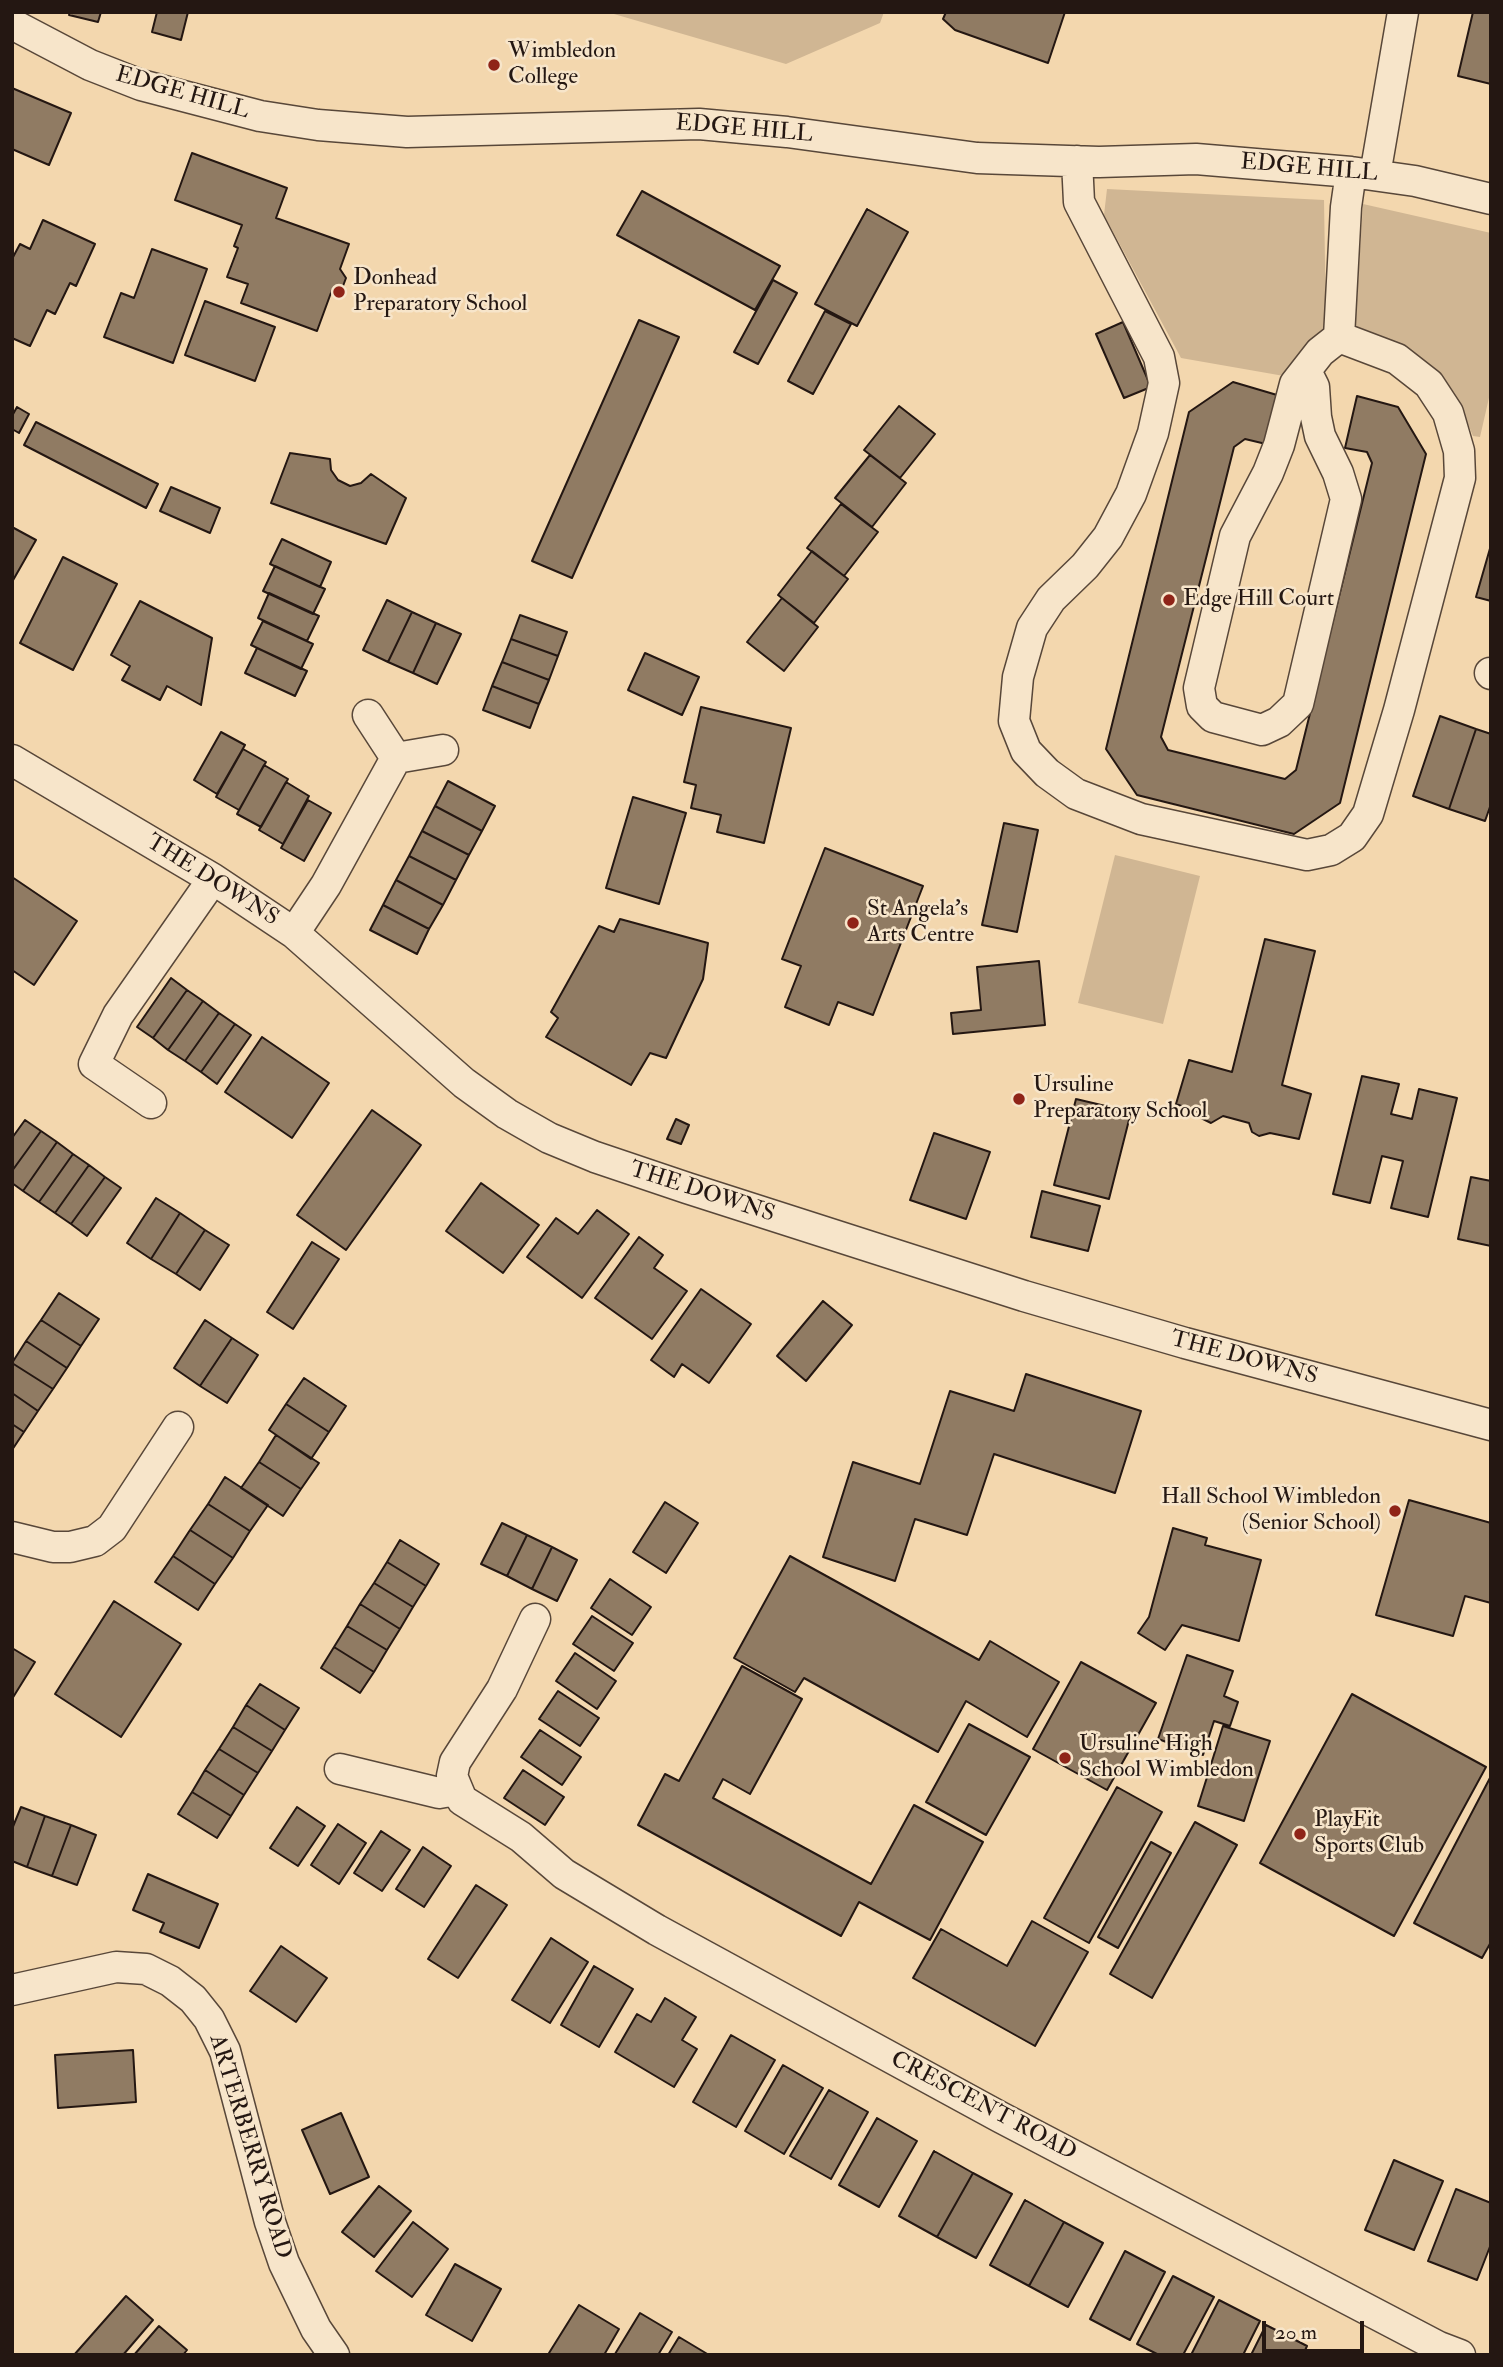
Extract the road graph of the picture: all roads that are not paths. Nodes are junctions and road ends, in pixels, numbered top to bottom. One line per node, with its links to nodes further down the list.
1 (1404, 12): 4 (street)
2 (12, 24): 3 (street, EDGE HILL)
3 (1077, 161): 4 (street, EDGE HILL); 6 (street)
4 (1363, 174): 5 (street, EDGE HILL); 6 (street)
5 (1491, 199)
6 (1339, 337): 7 (street)
7 (1306, 371): 7 (street)
8 (368, 715): 10 (street)
9 (443, 750): 10 (street)
10 (396, 758): 13 (street)
11 (12, 760): 12 (street, THE DOWNS)
12 (213, 879): 13 (street, THE DOWNS); 14 (street)
13 (294, 933): 15 (street, THE DOWNS)
14 (151, 1103)
15 (1491, 1425)
16 (178, 1427): 17 (street)
17 (12, 1537)
18 (536, 1619): 20 (street)
19 (340, 1769): 20 (street)
20 (456, 1790): 23 (street, CRESCENT ROAD)
21 (12, 1990): 22 (street, ARTERBERRY ROAD)
22 (334, 2355)
23 (1460, 2355)

